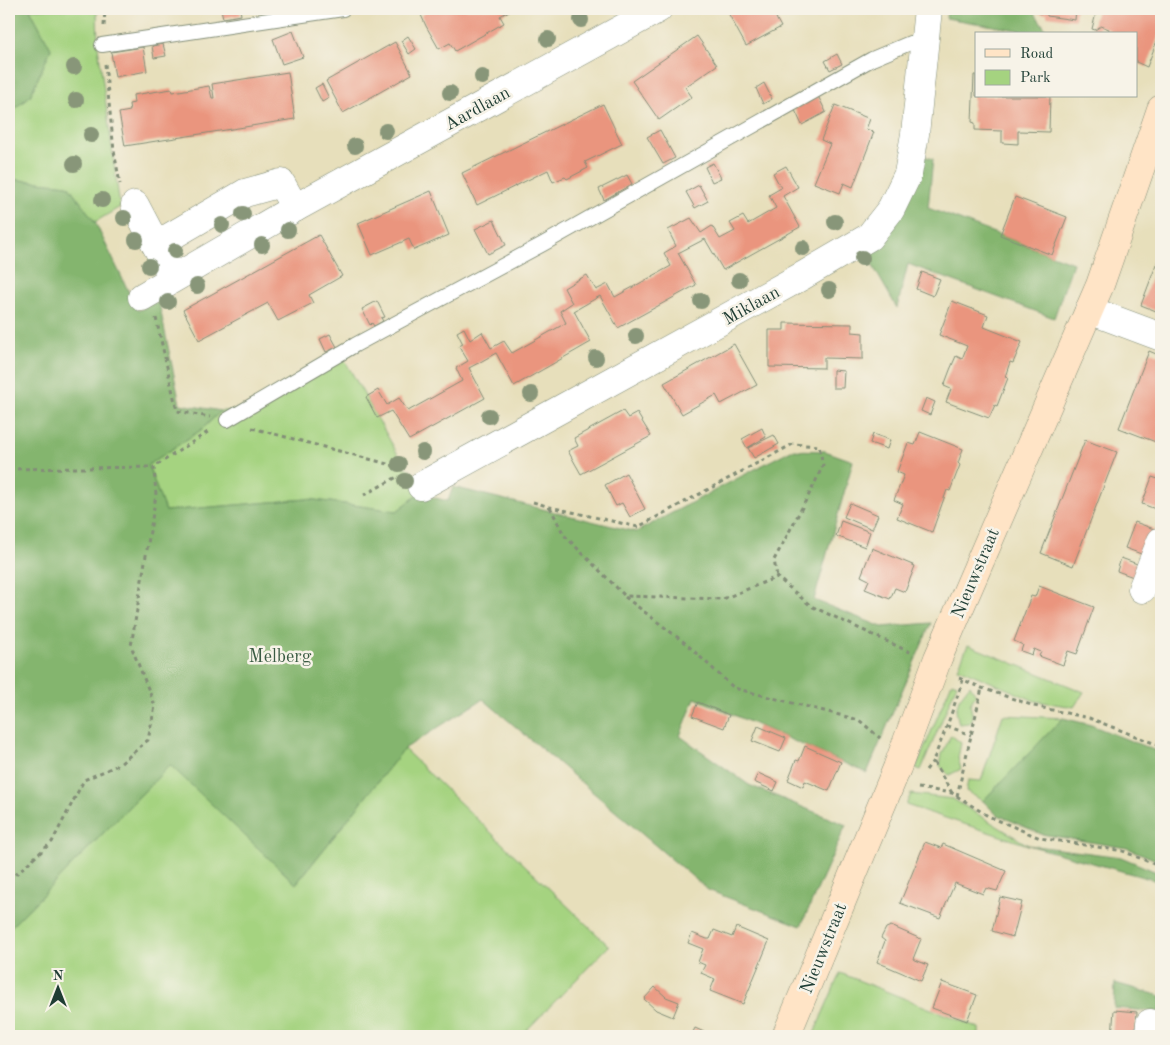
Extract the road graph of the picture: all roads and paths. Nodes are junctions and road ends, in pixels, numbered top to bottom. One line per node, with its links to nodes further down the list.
1 (105, 9): 6 (path)
2 (343, 9): 6 (lane)
3 (658, 9): 9 (street, Aardlaan)
4 (928, 9): 5 (street, Miklaan)
5 (925, 44): 15 (lane); 18 (street, Miklaan)
6 (102, 45): 8 (path)
7 (1161, 109): 13 (street, Nieuwstraat)
8 (128, 196): 10 (street)
9 (295, 208): 10 (street); 11 (street, Aardlaan)
10 (156, 245): 11 (street)
11 (173, 278): 12 (street, Aardlaan)
12 (142, 296): 15 (path)
13 (1089, 310): 14 (street); 39 (street, Nieuwstraat)
14 (1161, 337)
15 (227, 420): 16 (path); 18 (path)
16 (154, 467): 17 (path); 38 (path)
17 (9, 469)
18 (412, 477): 19 (path)
19 (364, 495)
20 (533, 502): 21 (path)
21 (550, 507): 23 (path); 25 (path)
22 (1161, 541): 24 (street)
23 (777, 577): 25 (path); 26 (path)
24 (1142, 589)
25 (625, 596): 32 (path)
26 (913, 654)
27 (953, 675): 28 (path)
28 (963, 680): 29 (path); 30 (path)
29 (982, 688): 31 (path); 33 (path)
30 (947, 726): 31 (path); 35 (path)
31 (971, 735): 36 (path)
32 (886, 743)
33 (1161, 746)
34 (914, 787): 35 (path)
35 (952, 793): 36 (path)
36 (957, 796): 37 (path)
37 (1161, 868)
38 (9, 880)
39 (786, 1036)

